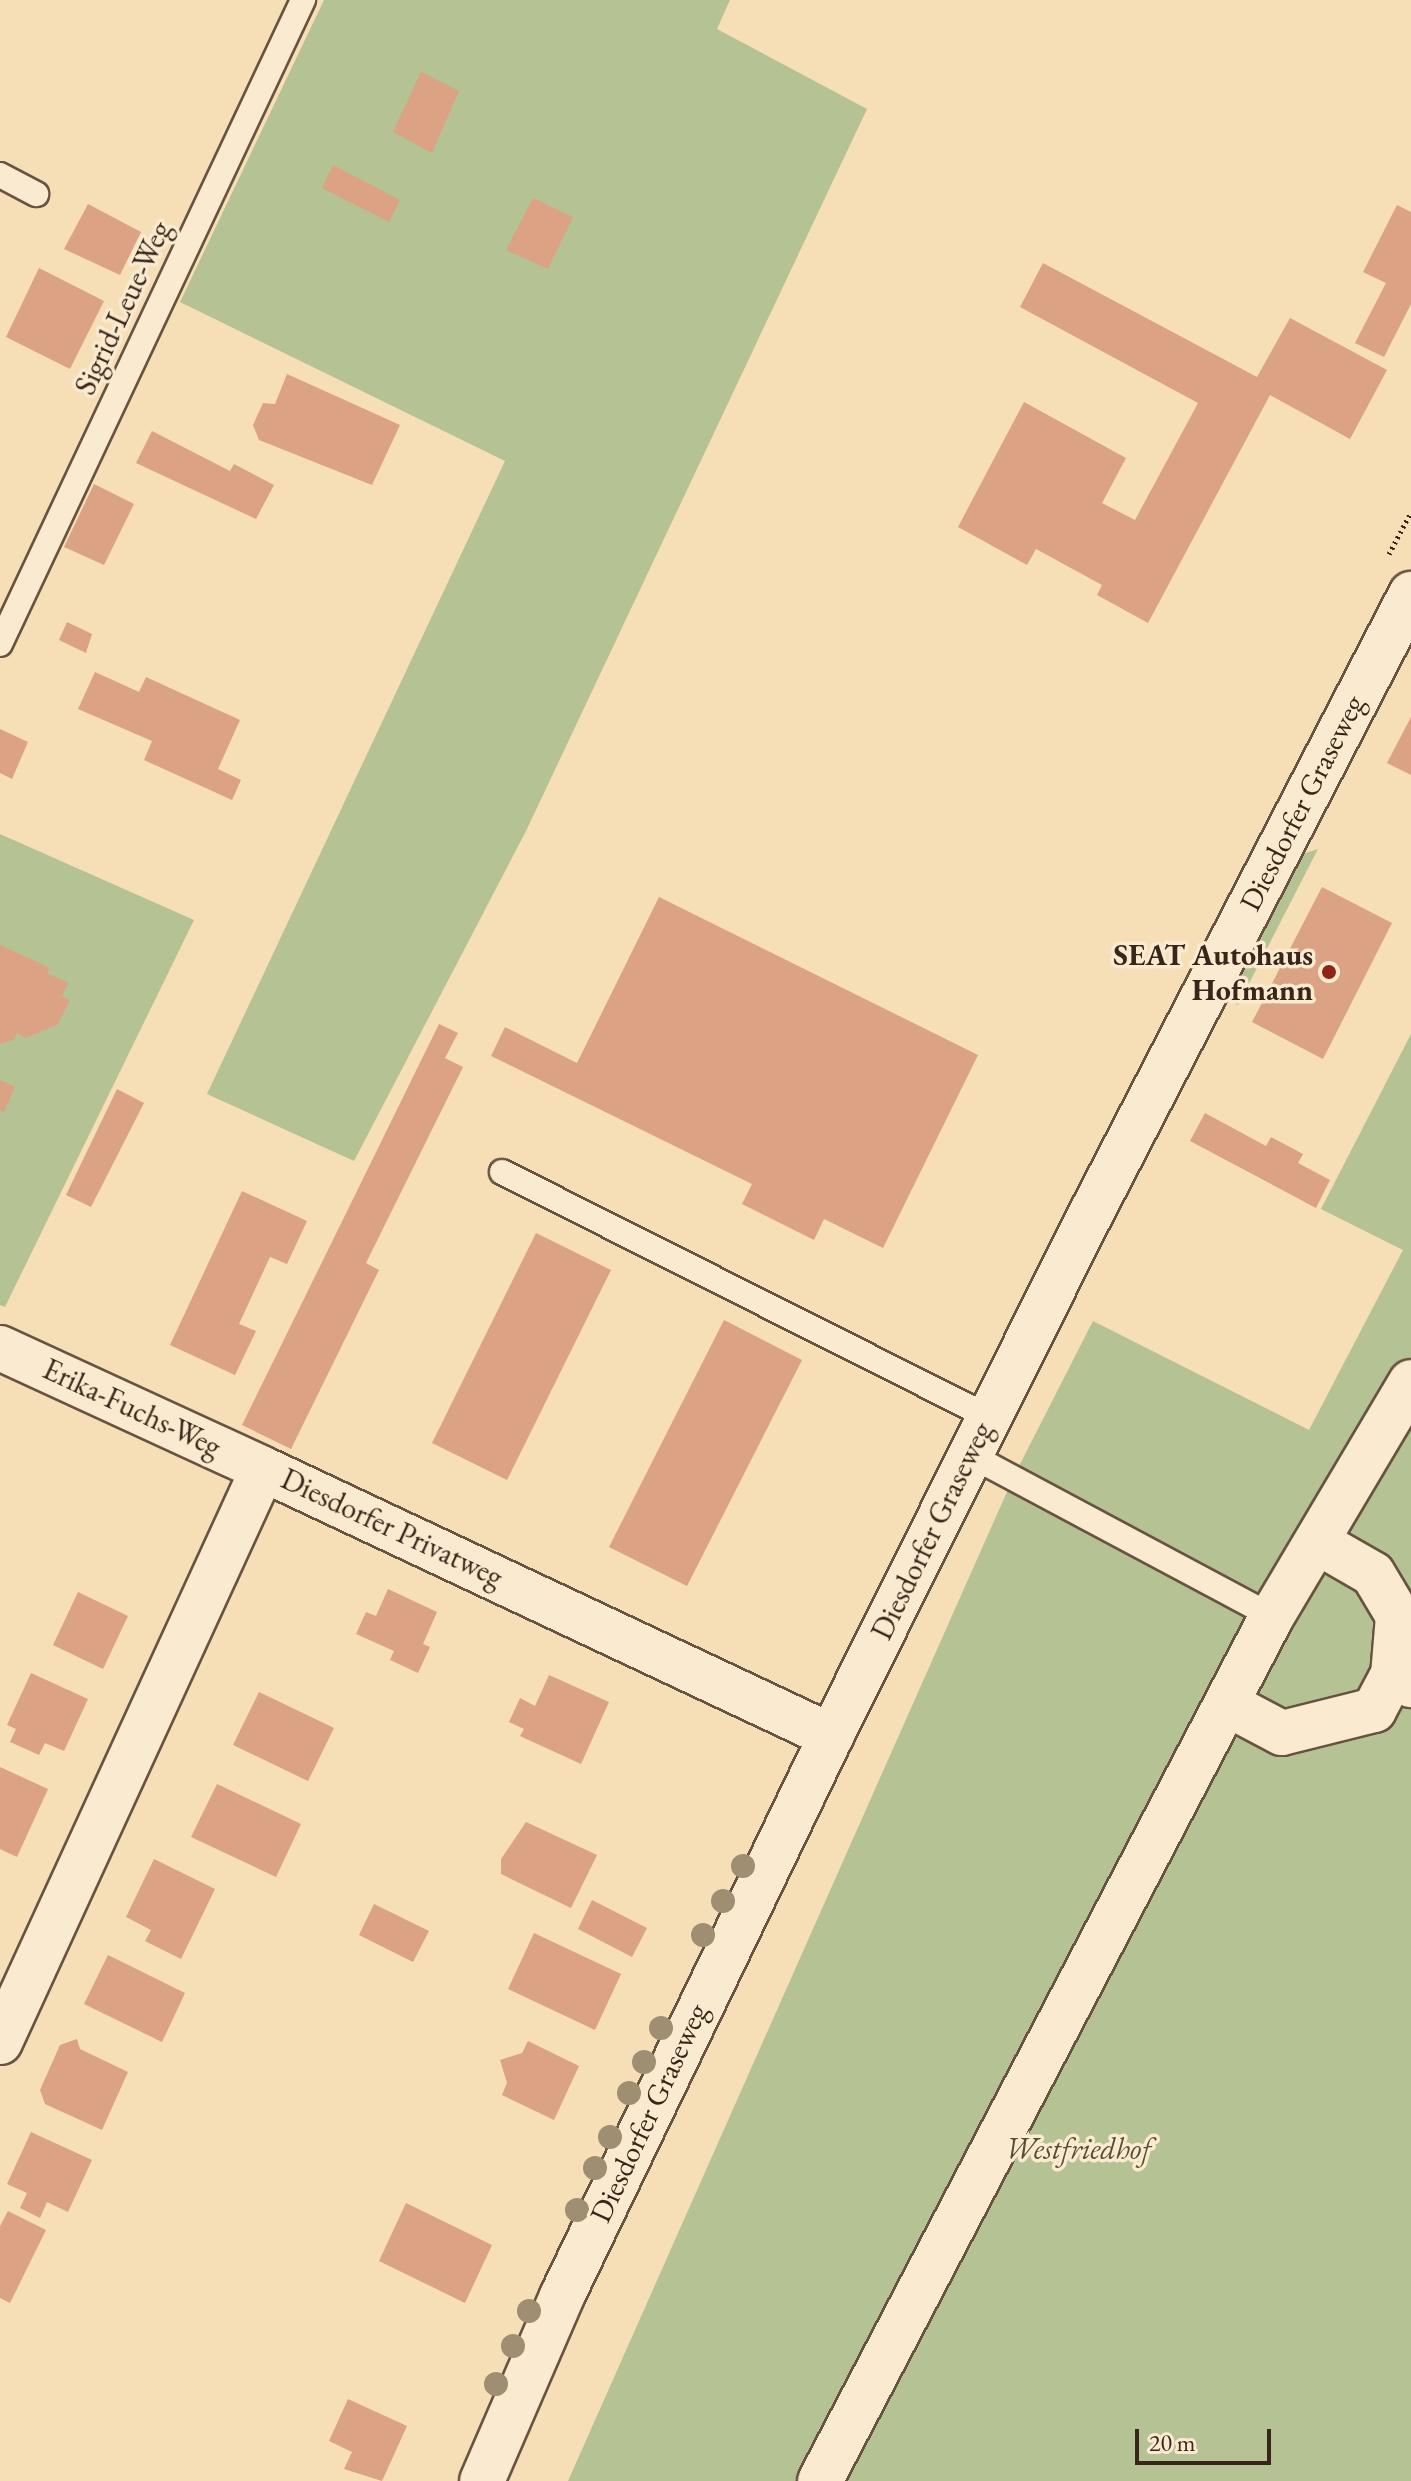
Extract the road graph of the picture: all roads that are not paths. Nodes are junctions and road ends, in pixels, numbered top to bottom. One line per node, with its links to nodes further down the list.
1 (303, 0): 5 (lane, Sigrid-Leue-Weg)
2 (0, 175): 3 (lane)
3 (36, 194)
4 (1411, 594): 9 (street, Diesdorfer Graseweg)
5 (0, 644)
6 (502, 1172): 9 (lane)
7 (0, 1348): 10 (street, Erika-Fuchs-Weg)
8 (1411, 1382): 11 (street)
9 (980, 1436): 12 (lane); 15 (street, Diesdorfer Graseweg)
10 (263, 1469): 15 (street, Diesdorfer Privatweg); 16 (street, Diesdorfer Privatweg)
11 (1319, 1543): 12 (street); 13 (street)
12 (1272, 1616): 14 (street)
13 (1402, 1680): 14 (street)
14 (1227, 1704): 18 (street)
15 (831, 1736): 17 (street, Diesdorfer Graseweg)
16 (0, 2042)
17 (482, 2481)
18 (820, 2481)

